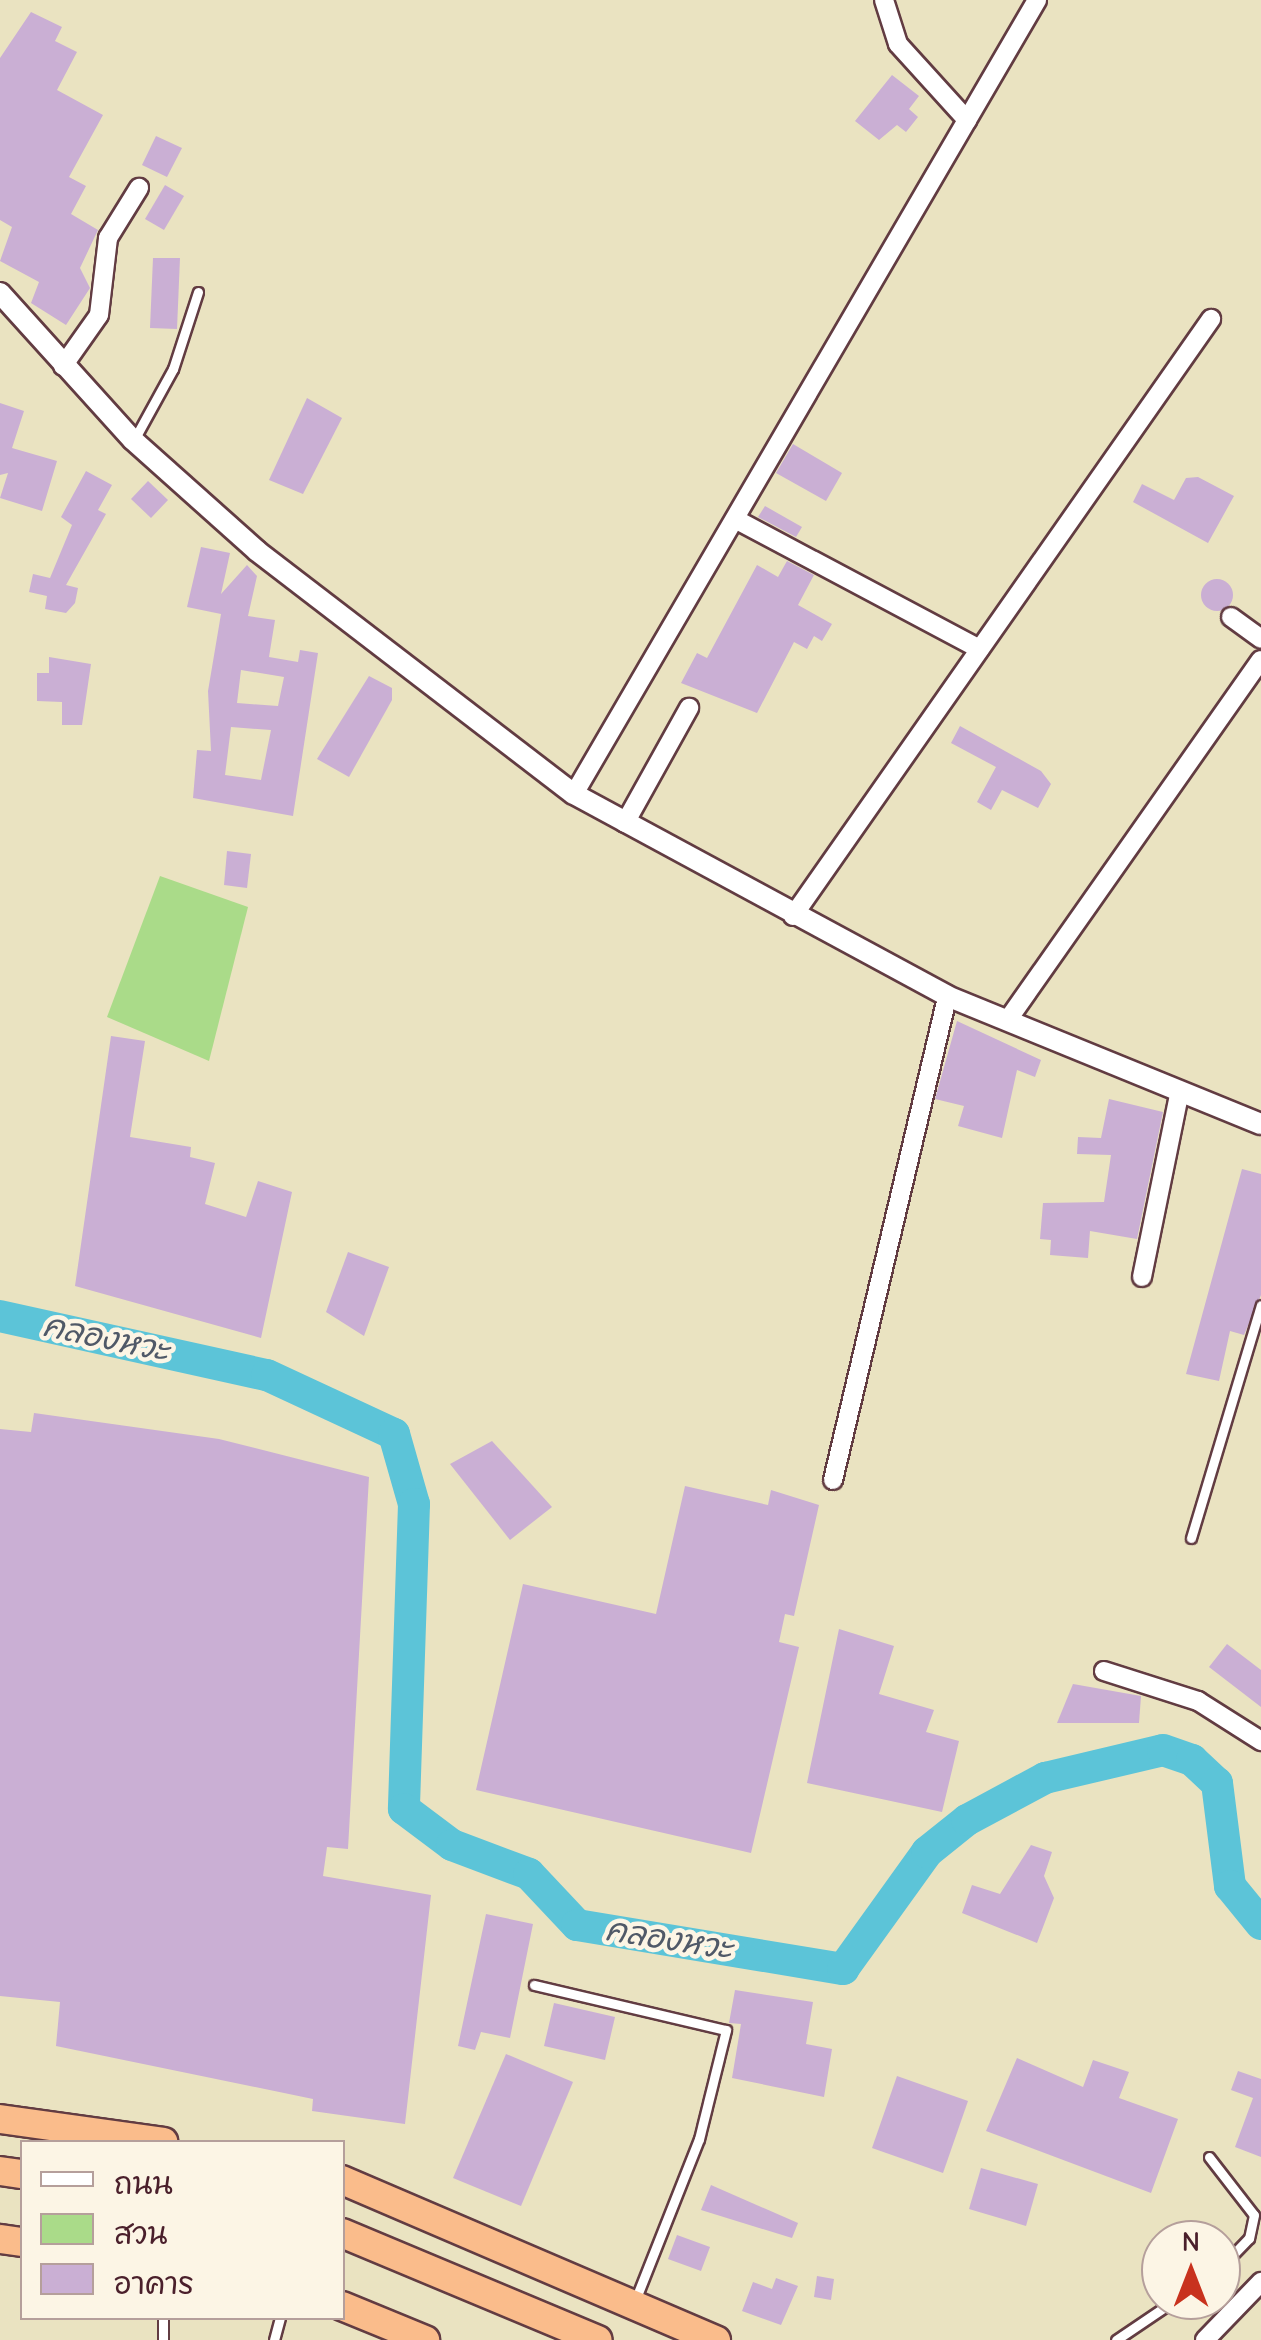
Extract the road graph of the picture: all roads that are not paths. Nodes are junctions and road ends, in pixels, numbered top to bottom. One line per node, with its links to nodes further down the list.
1 (884, 0): 3 (street)
2 (1037, 0): 3 (street)
3 (967, 120): 10 (street)
4 (139, 188): 8 (street)
5 (198, 292): 9 (lane)
6 (0, 293): 8 (street)
7 (1210, 320): 13 (street)
8 (63, 366): 9 (street)
9 (133, 440): 16 (street)
10 (735, 519): 13 (street); 16 (street)
11 (1230, 617): 12 (street)
12 (1261, 638)
13 (980, 649): 18 (street)
14 (1261, 660): 20 (street)
15 (690, 708): 17 (street)
16 (574, 794): 17 (street)
17 (625, 824): 18 (street)
18 (793, 916): 19 (street)
19 (948, 996): 20 (street); 25 (street)
20 (1008, 1022): 21 (street)
21 (1179, 1095): 22 (street); 23 (street)
22 (1261, 1124)
23 (1142, 1276)
24 (1261, 1305): 26 (lane)
25 (833, 1480)
26 (1192, 1538)
27 (1104, 1670): 28 (street)
28 (1261, 1742)
29 (534, 1985): 37 (lane)
30 (0, 2118): 31 (highway)
31 (150, 2140)
32 (1209, 2157): 35 (lane)
33 (345, 2181): 37 (highway)
34 (345, 2234): 41 (highway)
35 (1241, 2246)
36 (1261, 2282): 44 (street)
37 (635, 2301): 42 (highway)
38 (345, 2307): 40 (highway)
39 (1146, 2320): 43 (lane)
40 (424, 2340)
41 (598, 2340)
42 (716, 2340)
43 (1116, 2340)
44 (1205, 2340)

